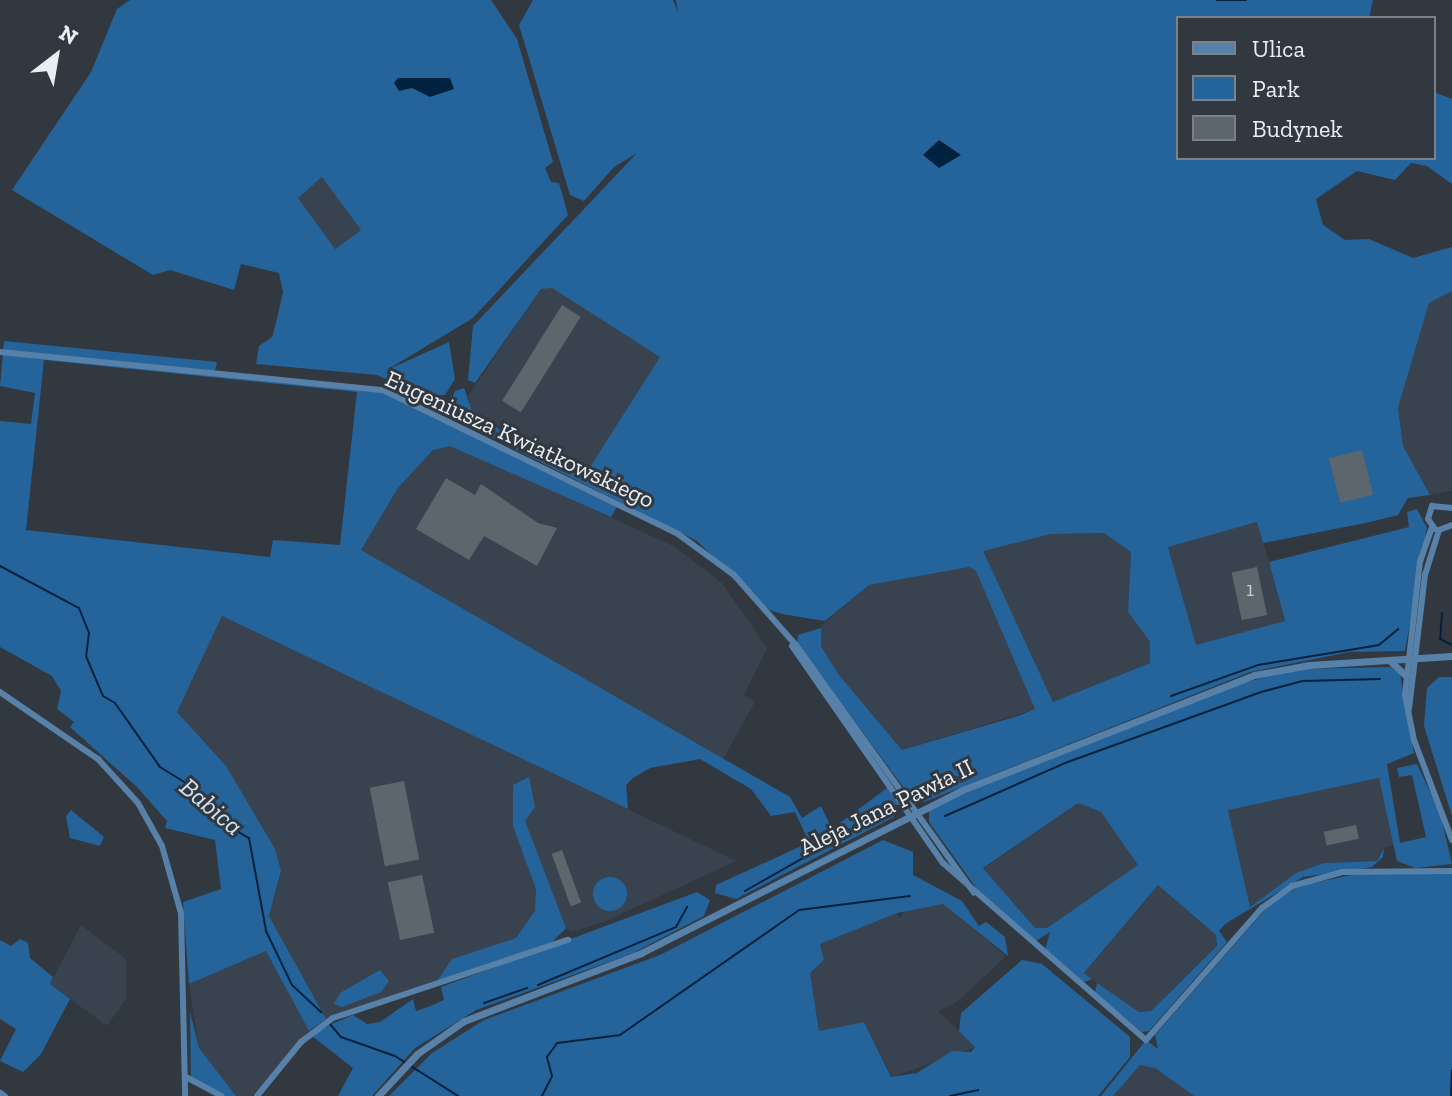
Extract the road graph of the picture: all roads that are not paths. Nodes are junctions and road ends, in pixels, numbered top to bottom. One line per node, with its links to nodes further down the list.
1 (0, 352): 5 (street, Eugeniusza Kwiatkowskiego)
2 (1452, 507): 4 (street)
3 (1452, 525): 4 (street)
4 (1435, 529): 7 (street); 8 (street)
5 (790, 639): 13 (street, Eugeniusza Kwiatkowskiego); 14 (street, Eugeniusza Kwiatkowskiego)
6 (1452, 656): 7 (street, Aleja Jana Pawła II)
7 (1418, 658): 8 (street, Aleja Jana Pawła II); 12 (street)
8 (1408, 659): 9 (street, Aleja Jana Pawła II); 10 (street)
9 (1389, 660): 10 (street); 13 (street, Aleja Jana Pawła II)
10 (1405, 675): 12 (street)
11 (0, 692): 19 (street)
12 (1409, 709): 15 (street)
13 (917, 810): 14 (street, Aleja Jana Pawła II); 17 (street, Eugeniusza Kwiatkowskiego)
14 (908, 814): 17 (street, Eugeniusza Kwiatkowskiego); 20 (street, Aleja Jana Pawła II)
15 (1452, 840)
16 (1452, 871): 17 (street)
17 (974, 893)
18 (568, 940): 23 (street)
19 (186, 1077): 21 (street); 22 (street)
20 (379, 1094)
21 (185, 1096)
22 (221, 1096)
23 (257, 1096)

